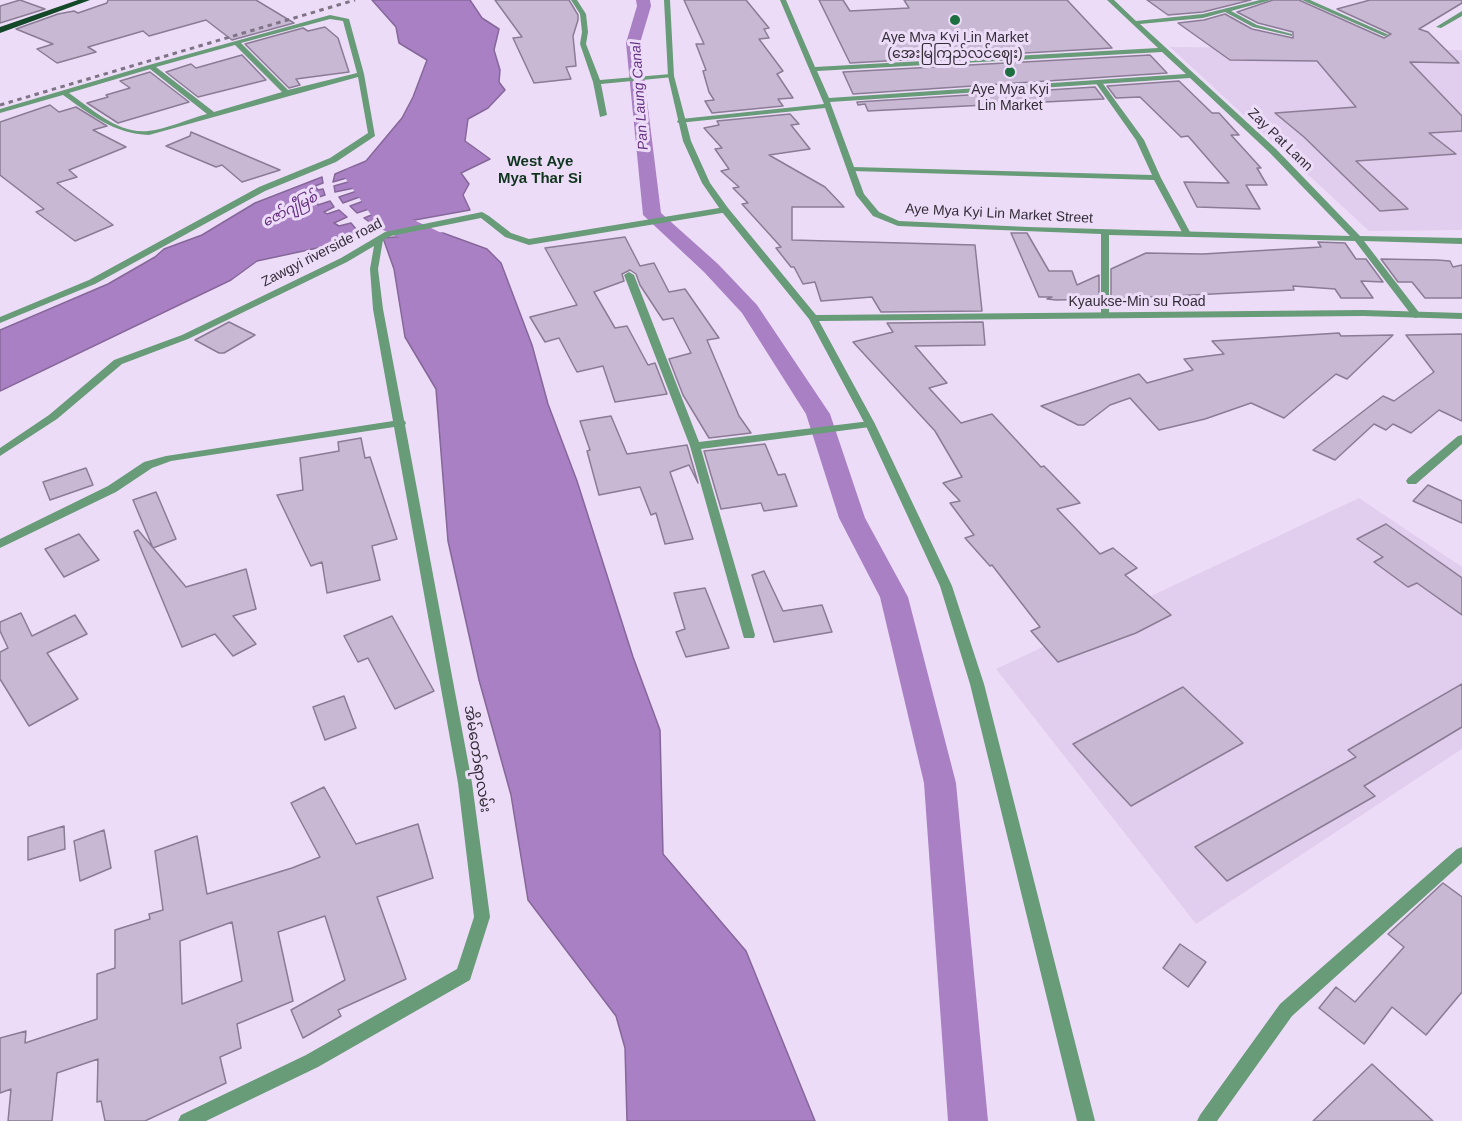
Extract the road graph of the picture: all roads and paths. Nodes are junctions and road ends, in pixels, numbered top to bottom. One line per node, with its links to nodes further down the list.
1 (86, 0): 12 (highway)
2 (574, 0): 22 (street)
3 (667, 0): 20 (street)
4 (783, 0): 18 (street, Aye Mya Kyi Lin Market Street)
5 (1110, 0): 10 (street, Zay Pat Lann)
6 (1268, 0): 8 (street)
7 (1305, 0): 14 (street)
8 (1225, 10): 10 (street); 13 (street)
9 (1462, 13): 11 (street)
10 (1135, 23): 16 (street, Zay Pat Lann)
11 (1439, 27)
12 (0, 30)
13 (1290, 35)
14 (1386, 35)
15 (237, 43): 17 (street); 19 (street); 25 (street)
16 (1164, 50): 18 (street); 21 (street, Zay Pat Lann)
17 (151, 66): 24 (street); 28 (street)
18 (811, 69): 26 (street, Aye Mya Kyi Lin Market Street)
19 (361, 74): 25 (street); 44 (street)
20 (671, 76): 22 (street); 30 (street)
21 (1194, 76): 23 (street); 36 (street, Zay Pat Lann)
22 (597, 82): 29 (street)
23 (1099, 82): 26 (street); 32 (street)
24 (64, 92): 27 (street); 28 (street)
25 (287, 93): 28 (street)
26 (827, 103): 30 (street); 31 (street, Aye Mya Kyi Lin Market Street)
27 (0, 111)
28 (213, 115)
29 (603, 116)
30 (681, 121): 33 (street)
31 (852, 169): 32 (street); 34 (street, Aye Mya Kyi Lin Market Street)
32 (1157, 178): 35 (street)
33 (725, 210): 37 (street, Zawgyi riverside road); 43 (street)
34 (1105, 232): 35 (street, Aye Mya Kyi Lin Market Street); 41 (street)
35 (1187, 234): 36 (street, Aye Mya Kyi Lin Market Street)
36 (1357, 238): 38 (street, Aye Mya Kyi Lin Market Street); 40 (street, Zay Pat Lann)
37 (379, 240): 45 (street, အိမ်တော်ရာလမ်း); 49 (street, Zawgyi riverside road)
38 (1462, 242)
39 (628, 275): 48 (street)
40 (1416, 315): 41 (street, Kyaukse-Min su Road); 42 (street, Kyaukse-Min su Road)
41 (1104, 316): 43 (street, Kyaukse-Min su Road)
42 (1462, 316)
43 (813, 318): 46 (street)
44 (0, 320)
45 (401, 423): 51 (street); 54 (street, အိမ်တော်ရာလမ်း)
46 (870, 424): 48 (street); 55 (street)
47 (1462, 438): 50 (street)
48 (695, 446): 52 (street)
49 (0, 453)
50 (1412, 481)
51 (0, 544)
52 (749, 635)
53 (1462, 854): 56 (street)
54 (187, 1121)
55 (1086, 1121)
56 (1206, 1121)

